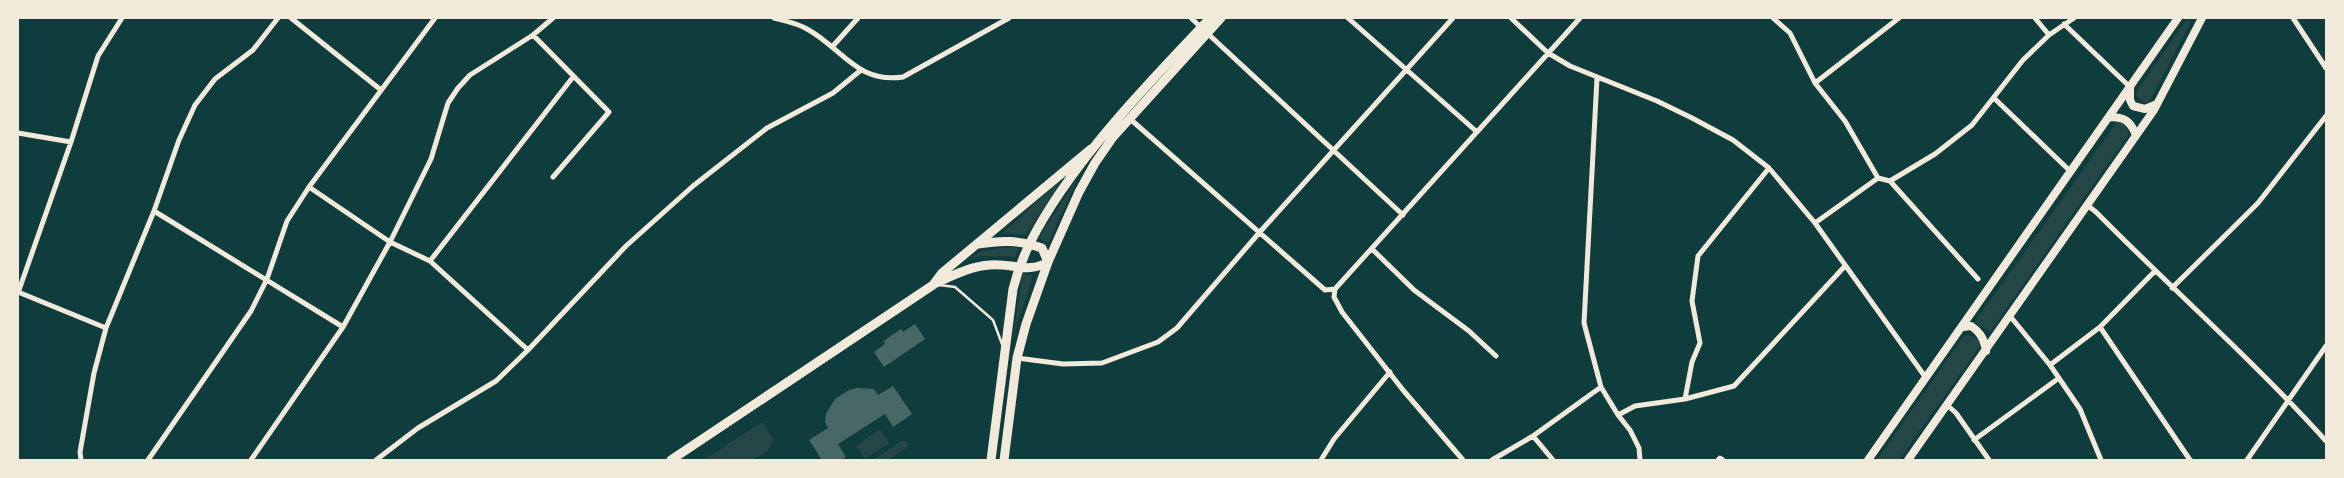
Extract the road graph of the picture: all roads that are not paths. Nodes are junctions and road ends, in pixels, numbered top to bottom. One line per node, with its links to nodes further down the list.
1 (122, 18): 45 (street)
2 (278, 18): 55 (street)
3 (292, 18): 36 (street)
4 (435, 18): 36 (street)
5 (553, 18): 25 (street)
6 (774, 18): 27 (street)
7 (858, 18): 27 (street)
8 (1009, 18): 31 (street)
9 (1191, 18): 24 (street)
10 (1210, 18): 24 (main road)
11 (1220, 18): 24 (main road)
12 (1348, 18): 29 (street)
13 (1453, 18): 29 (street)
14 (1510, 18): 28 (street)
15 (1580, 18): 28 (street)
16 (1773, 18): 34 (street)
17 (1899, 18): 34 (street)
18 (2035, 18): 26 (street)
19 (2074, 18): 23 (street)
20 (2178, 18): 35 (main road)
21 (2202, 18): 38 (main road)
22 (2293, 18): 30 (street)
23 (2064, 24): 26 (street); 35 (street)
24 (1204, 30): 41 (main road); 46 (main road); 47 (street)
25 (533, 35): 32 (street); 59 (street)
26 (2049, 35): 37 (street)
27 (832, 47): 31 (street)
28 (1548, 53): 33 (street); 42 (street)
29 (1406, 68): 42 (street); 47 (street)
30 (2326, 68)
31 (861, 70): 81 (street)
32 (573, 77): 50 (street); 63 (street)
33 (1597, 78): 48 (street); 89 (street)
34 (1815, 84): 51 (street)
35 (2130, 86): 38 (main road); 39 (main road)
36 (382, 90): 53 (street)
37 (1995, 98): 49 (street); 52 (street)
38 (2157, 104): 44 (main road)
39 (2109, 116): 44 (main road); 49 (main road)
40 (2326, 116): 71 (street)
41 (1129, 118): 58 (street); 64 (main road)
42 (1477, 132): 56 (street)
43 (18, 133): 45 (street)
44 (2136, 135): 54 (main road)
45 (71, 142): 73 (street)
46 (1091, 149): 60 (main road); 61 (main road)
47 (1333, 149): 56 (street); 58 (street)
48 (1769, 168): 57 (street); 90 (street)
49 (2070, 171): 76 (main road)
50 (553, 177)
51 (1878, 178): 52 (street); 57 (street)
52 (1890, 181): 69 (street)
53 (309, 187): 59 (street); 68 (street)
54 (2087, 205): 67 (street); 74 (main road)
55 (154, 211): 68 (street); 78 (street)
56 (1403, 215): 62 (street)
57 (1815, 224): 66 (street)
58 (1259, 233): 72 (street); 84 (street)
59 (390, 242): 63 (street); 75 (street)
60 (978, 244): 61 (main road); 70 (main road)
61 (1029, 244): 64 (main road); 65 (main road)
62 (1372, 249): 72 (street); 83 (street)
63 (430, 261): 81 (street)
64 (1048, 262): 65 (main road); 84 (main road)
65 (1019, 266): 70 (main road); 80 (main road)
66 (1845, 266): 87 (street); 90 (street)
67 (2154, 272): 71 (street); 77 (street)
68 (267, 279): 75 (street); 98 (street)
69 (1978, 279)
70 (933, 285): 80 (lane); 101 (main road)
71 (2172, 288): 91 (street)
72 (1335, 289): 86 (street)
73 (18, 292): 78 (street)
74 (2010, 316): 82 (main road); 85 (street)
75 (343, 327): 99 (street)
76 (1963, 327): 82 (main road); 87 (main road)
77 (2100, 327): 85 (street); 115 (street)
78 (106, 328): 97 (street)
79 (2326, 346): 91 (street)
80 (1004, 349): 102 (main road)
81 (528, 350): 100 (street)
82 (1986, 351): 92 (main road)
83 (1496, 356)
84 (1017, 358): 103 (main road)
85 (2050, 365): 88 (street)
86 (1390, 372): 104 (street); 105 (street)
87 (1926, 378): 111 (main road)
88 (2059, 378): 95 (street); 114 (street)
89 (1601, 387): 93 (street); 94 (street)
90 (1685, 399): 93 (street)
91 (2289, 399): 96 (street); 116 (street)
92 (1947, 406): 95 (street); 112 (main road)
93 (1618, 415): 108 (street)
94 (1534, 436): 106 (street); 107 (street)
95 (1974, 440): 113 (street)
96 (2326, 441)
97 (81, 460)
98 (148, 460)
99 (251, 460)
100 (376, 460)
101 (671, 460)
102 (991, 460)
103 (1004, 460)
104 (1321, 460)
105 (1463, 460)
106 (1492, 460)
107 (1552, 460)
108 (1640, 460)
109 (1718, 460): 110 (street)
110 (1723, 460)
111 (1868, 460)
112 (1908, 460)
113 (1989, 460)
114 (2102, 460)
115 (2190, 460)
116 (2247, 460)

